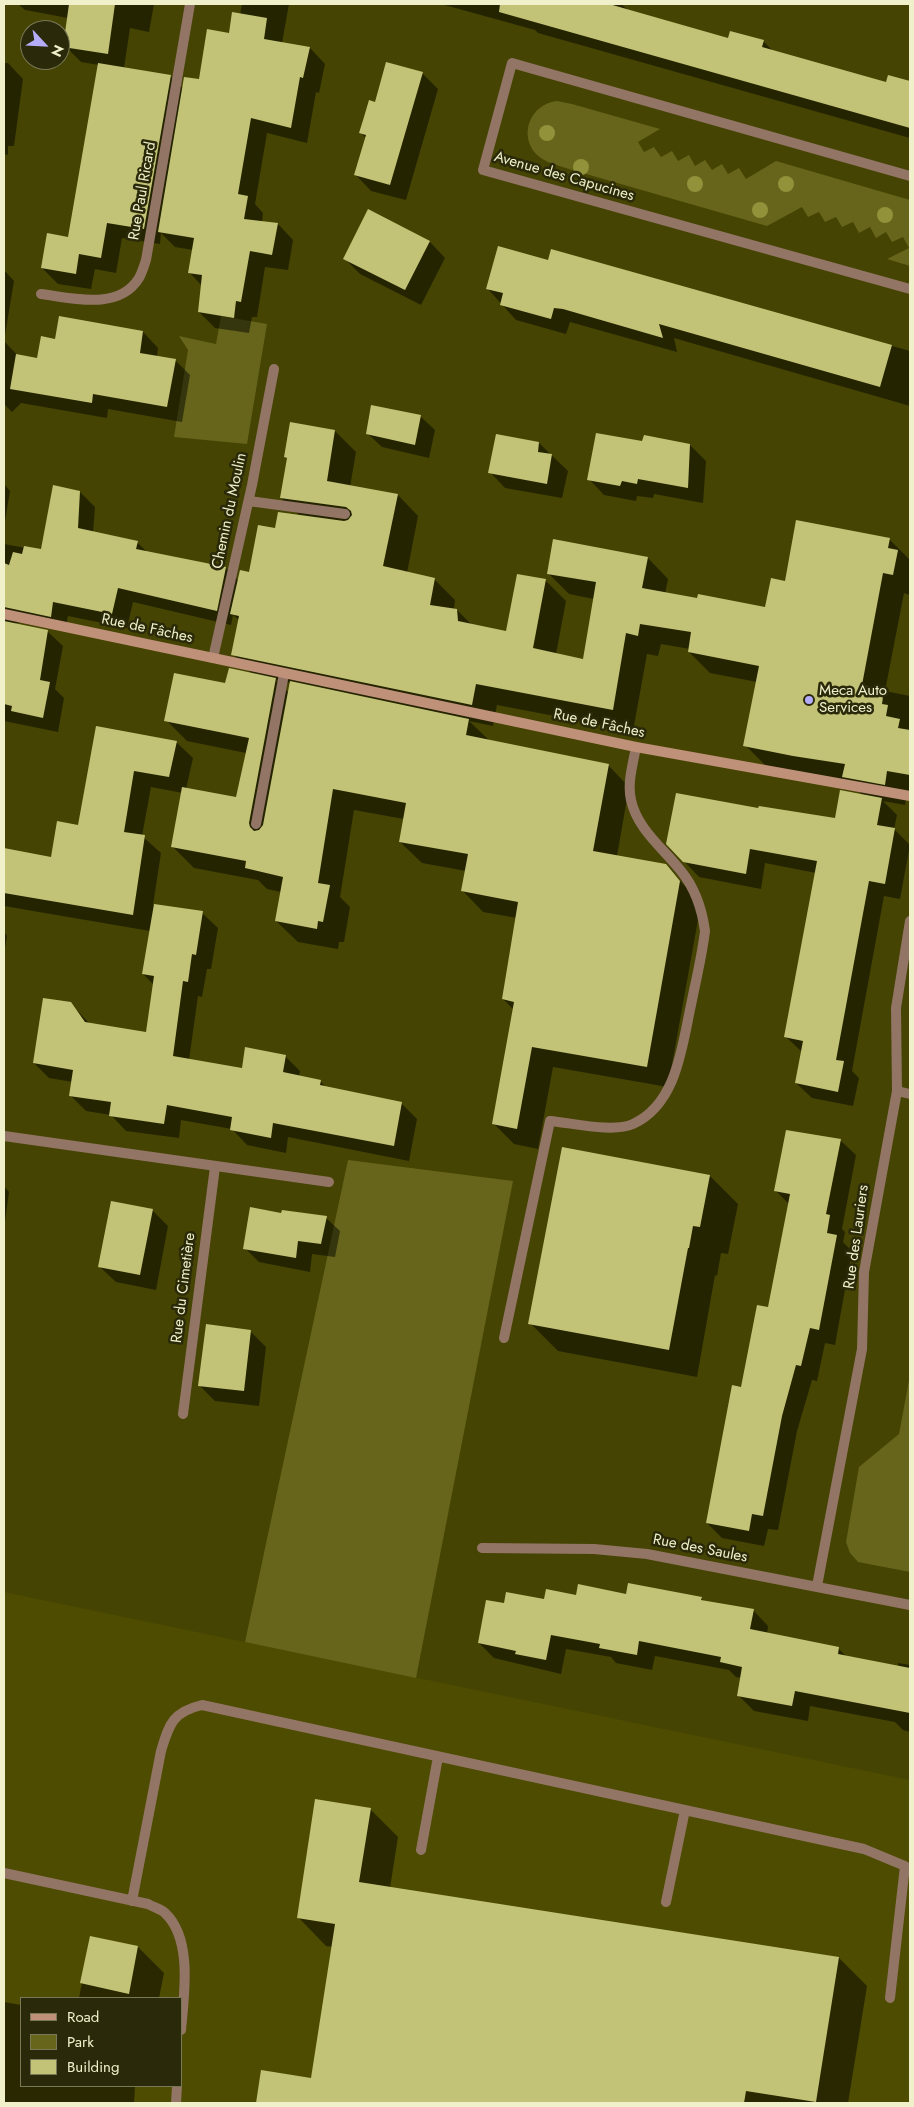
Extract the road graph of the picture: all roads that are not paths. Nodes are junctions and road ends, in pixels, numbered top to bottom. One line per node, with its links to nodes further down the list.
1 (190, 4): 4 (street, Rue Paul Ricard)
2 (910, 176): 3 (street, Avenue des Capucines)
3 (910, 289)
4 (41, 294)
5 (274, 369): 6 (street, Chemin du Moulin)
6 (249, 501): 7 (street); 9 (street, Chemin du Moulin)
7 (345, 514)
8 (4, 614): 9 (street, Rue de Fâches)
9 (213, 658): 10 (street, Rue de Fâches)
10 (284, 674): 11 (street, Rue de Fâches); 13 (street)
11 (636, 747): 12 (street, Rue de Fâches); 20 (street)
12 (910, 796)
13 (256, 824)
14 (910, 921): 15 (street, Rue des Lauriers)
15 (897, 1091): 16 (street); 23 (street, Rue des Lauriers)
16 (910, 1094)
17 (4, 1136): 18 (street)
18 (215, 1167): 19 (street); 21 (street, Rue du Cimetière)
19 (329, 1182)
20 (504, 1338)
21 (183, 1414)
22 (482, 1548): 23 (street, Rue des Saules)
23 (817, 1586): 24 (street, Rue des Saules)
24 (910, 1605)
25 (438, 1757): 26 (street); 27 (street); 29 (street)
26 (685, 1810): 30 (street); 31 (street)
27 (421, 1850)
28 (4, 1873): 29 (street)
29 (132, 1900): 32 (street)
30 (666, 1902)
31 (890, 1998)
32 (182, 2017)
33 (177, 2087): 34 (street)
34 (176, 2103)

